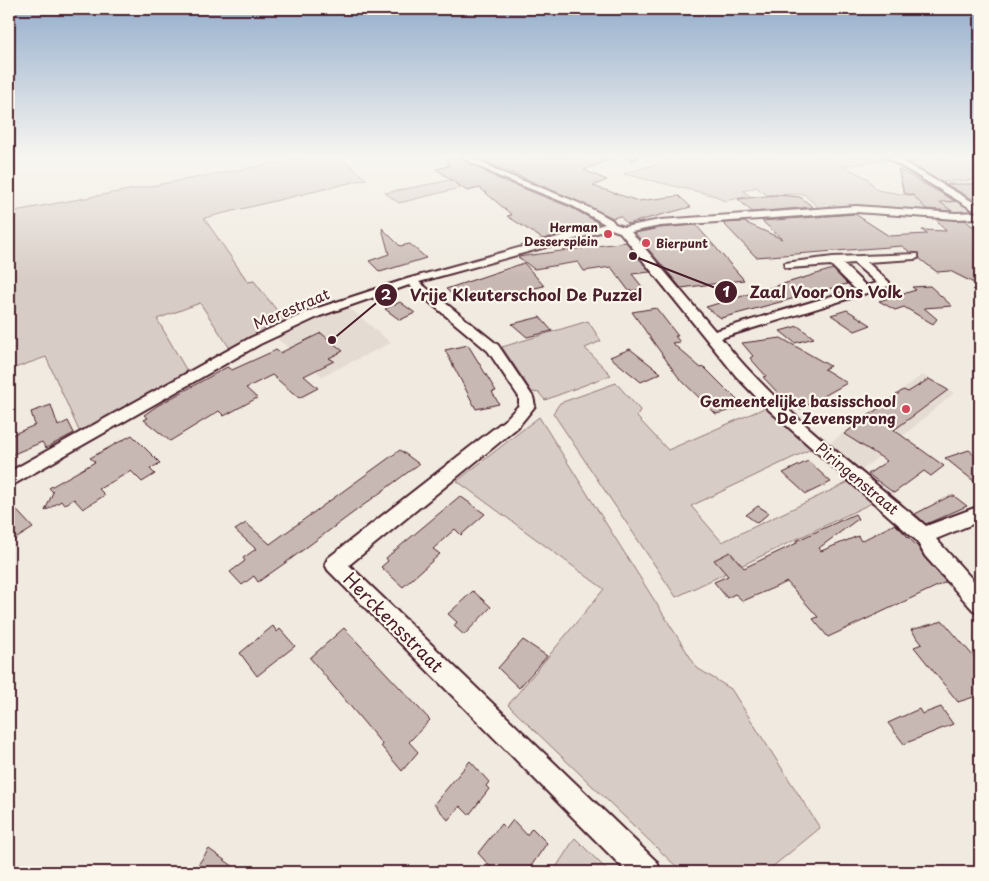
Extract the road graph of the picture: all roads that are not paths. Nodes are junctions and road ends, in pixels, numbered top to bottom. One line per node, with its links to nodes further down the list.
1 (563, 198): 5 (street)
2 (960, 198): 3 (street)
3 (980, 210)
4 (980, 215): 6 (street)
5 (611, 226): 6 (street); 11 (street, Merestraat)
6 (624, 230): 13 (street, Piringenstraat)
7 (914, 256): 8 (street)
8 (856, 258): 9 (street); 12 (street)
9 (833, 260): 10 (street); 12 (street)
10 (789, 265)
11 (412, 281): 14 (street, Merestraat); 18 (street, Herckensstraat)
12 (864, 291): 13 (street)
13 (713, 337): 16 (street, Piringenstraat)
14 (9, 480)
15 (980, 513): 16 (street)
16 (924, 536): 17 (street, Piringenstraat)
17 (980, 604)
18 (647, 872)

